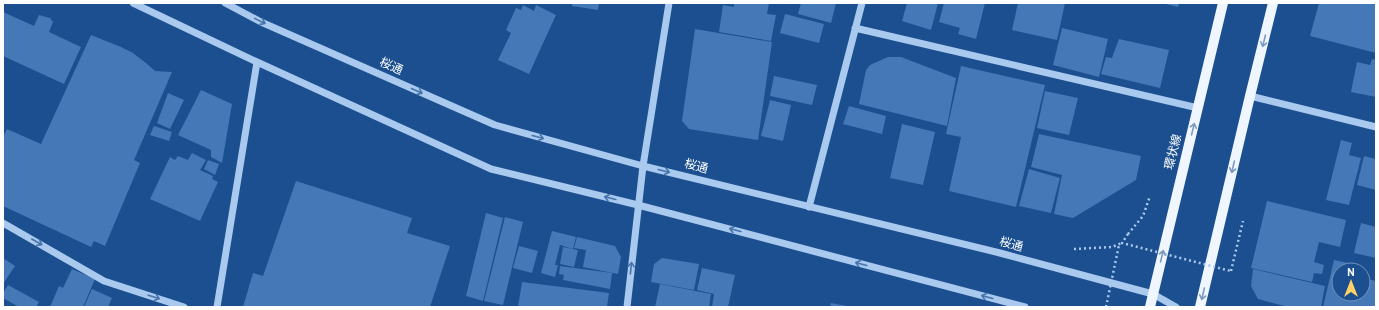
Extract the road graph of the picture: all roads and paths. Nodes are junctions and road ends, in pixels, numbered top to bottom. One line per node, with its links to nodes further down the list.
1 (133, 3): 8 (street)
2 (225, 3): 12 (street, 桜通, one-way to 12)
3 (669, 3): 12 (street)
4 (862, 3): 7 (street)
5 (1223, 3): 10 (main road, 環状線)
6 (1273, 3): 9 (main road, one-way to 9)
7 (855, 28): 10 (street); 15 (street)
8 (257, 62): 14 (street, one-way to 8); 22 (street)
9 (1250, 96): 11 (street); 28 (main road, one-way to 28)
10 (1198, 108): 20 (main road, 環状線, one-way to 10)
11 (1376, 127)
12 (643, 166): 14 (street); 15 (street, 桜通, one-way to 15)
13 (1150, 196): 18 (path, bridge)
14 (638, 205): 23 (street, one-way to 14); 24 (street, one-way to 14)
15 (809, 207): 20 (street, 桜通)
16 (1243, 221): 18 (path, bridge)
17 (3, 223): 21 (street, one-way to 21)
18 (1121, 244): 19 (path); 25 (path, bridge)
19 (1074, 249)
20 (1153, 294): 26 (main road, 環状線); 27 (street, 桜通)
21 (184, 307)
22 (217, 307)
23 (627, 307)
24 (1024, 307)
25 (1106, 307)
26 (1150, 307)
27 (1176, 307)
28 (1200, 307)

